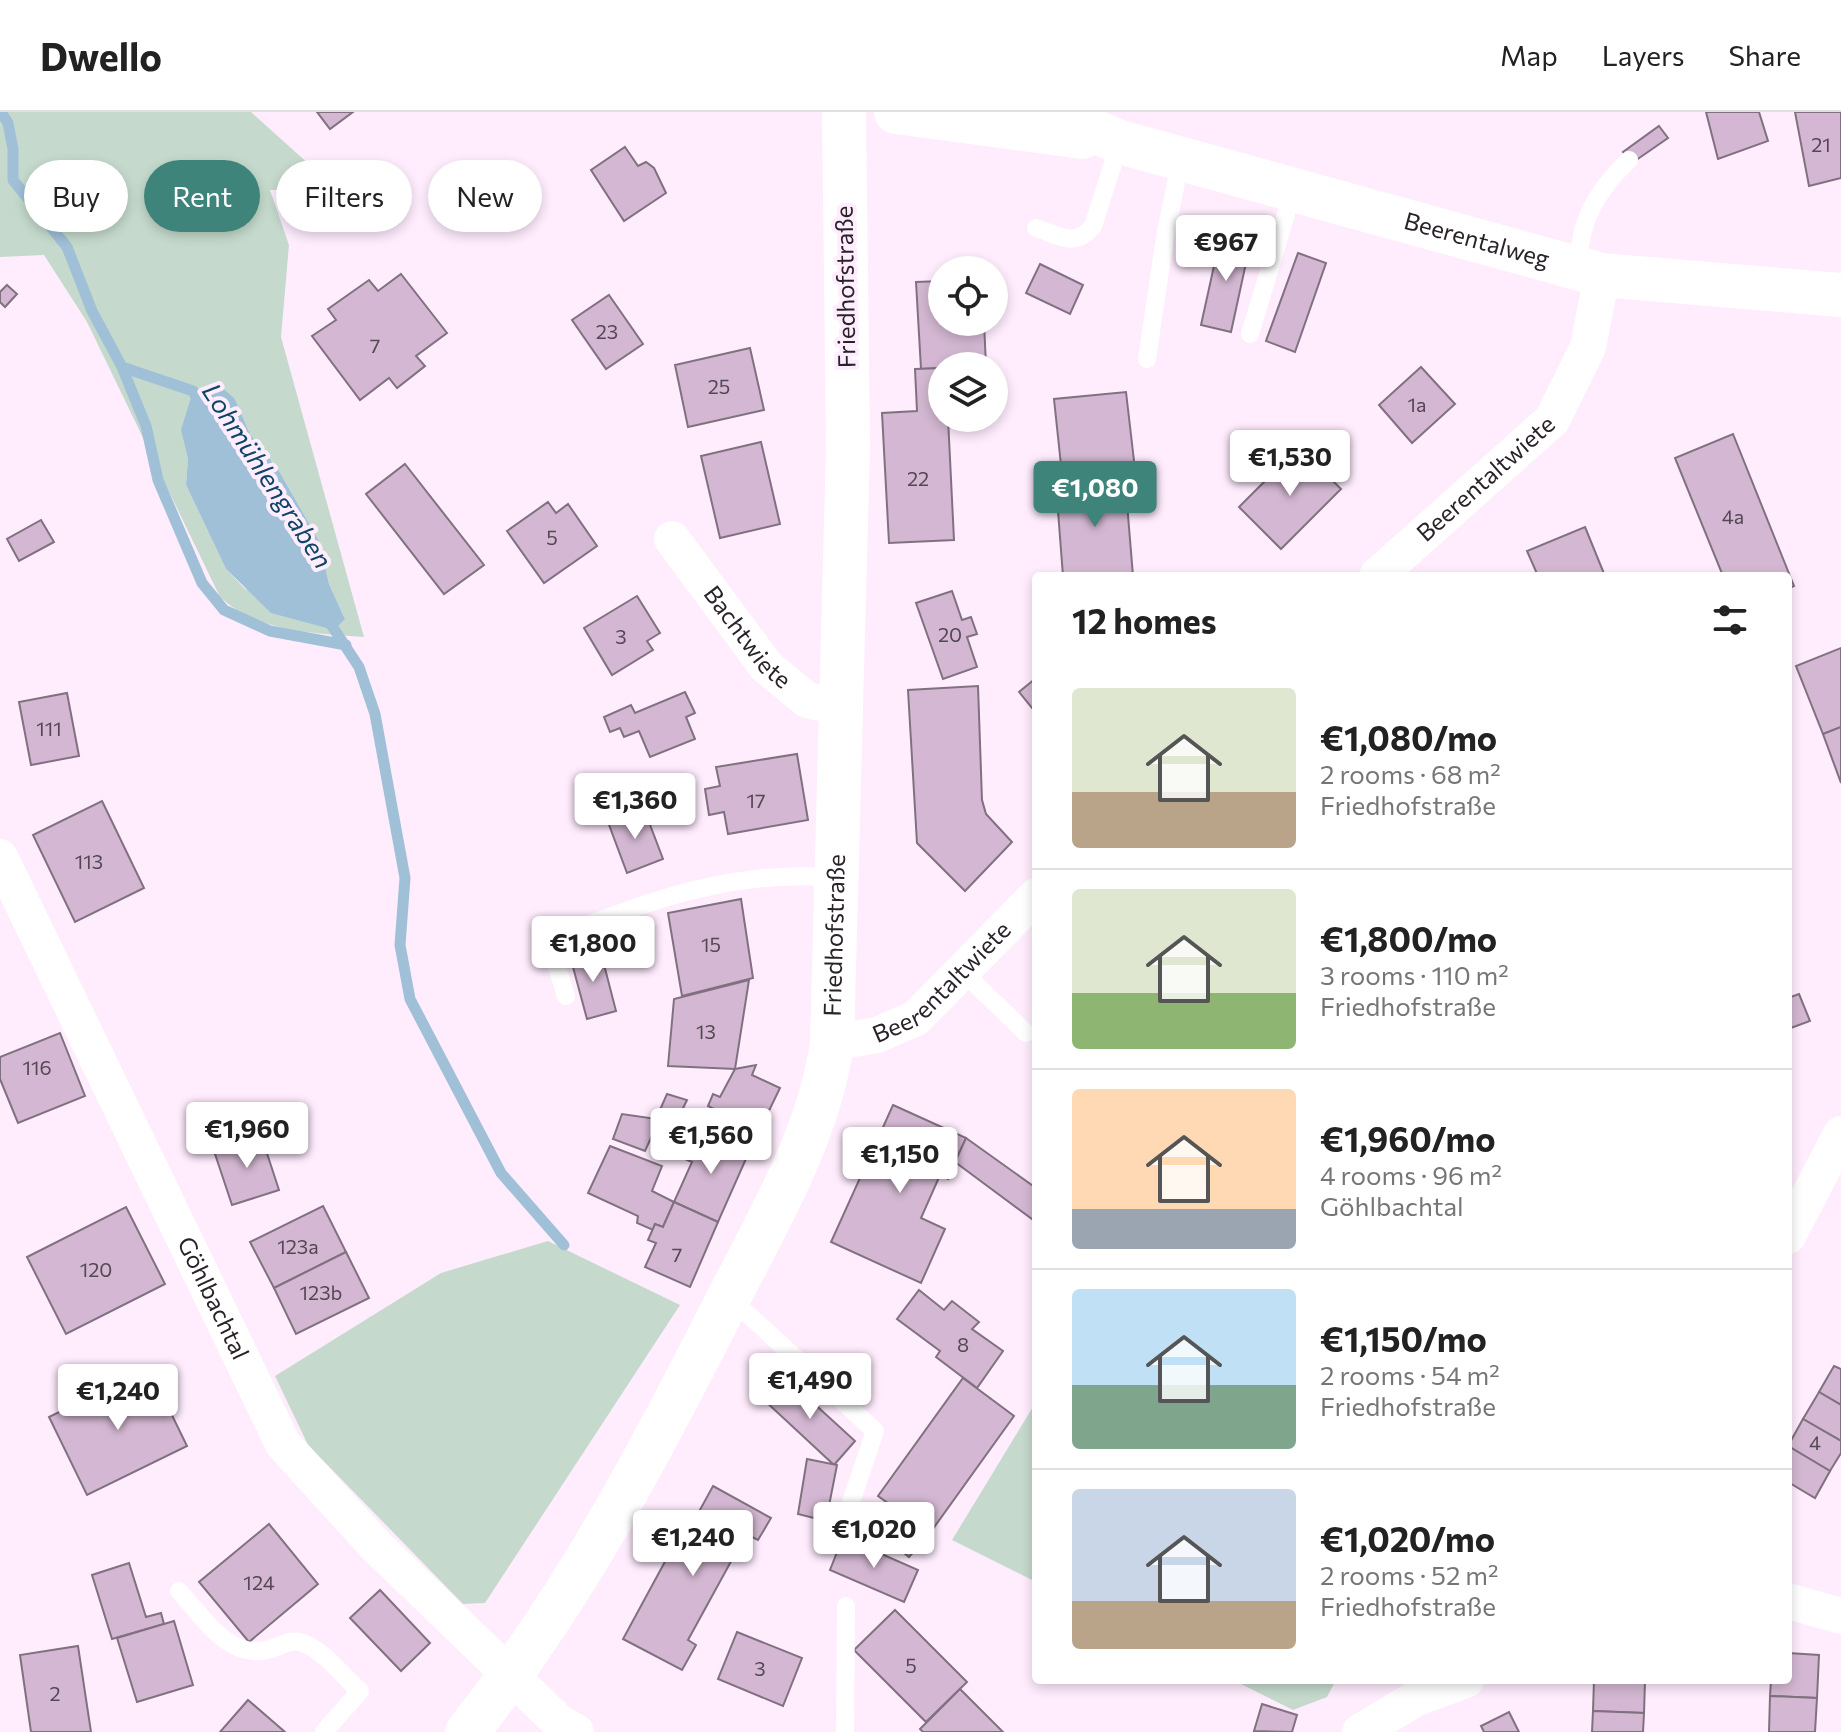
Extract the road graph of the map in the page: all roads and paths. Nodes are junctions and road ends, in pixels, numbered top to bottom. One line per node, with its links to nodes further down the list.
1 (844, 112): 15 (street, Friedhofstraße)
2 (896, 112): 4 (street, Beerentalweg)
3 (1048, 112): 4 (street, Beerentalweg)
4 (1120, 142): 5 (street, Beerentalweg); 8 (lane)
5 (1181, 158): 7 (street, Beerentalweg); 12 (lane)
6 (1629, 160): 9 (lane)
7 (1293, 191): 9 (street, Beerentalweg); 11 (lane)
8 (1036, 228)
9 (1591, 272): 10 (street, Beerentalweg); 14 (street, Beerentaltwiete)
10 (1841, 295)
11 (1250, 334)
12 (1147, 359)
13 (672, 539): 15 (street, Bachtwiete)
14 (1381, 572)
15 (843, 708): 17 (street, Friedhofstraße)
16 (0, 857): 31 (street, Göhlbachtal)
17 (837, 878): 20 (lane); 22 (street, Friedhofstraße)
18 (1032, 900): 19 (street, Beerentaltwiete)
19 (960, 975): 21 (lane); 22 (street, Beerentaltwiete)
20 (566, 996)
21 (1026, 1033)
22 (832, 1043): 25 (street, Friedhofstraße)
23 (1841, 1134): 24 (street)
24 (1792, 1228)
25 (729, 1297): 26 (lane); 31 (street, Friedhofstraße)
26 (851, 1502)
27 (179, 1591): 33 (lane)
28 (1792, 1602): 30 (street)
29 (846, 1606): 36 (lane)
30 (1841, 1616)
31 (511, 1677): 34 (street, Friedhofstraße); 35 (street, Göhlbachtal)
32 (1455, 1684): 37 (street)
33 (324, 1732)
34 (467, 1732)
35 (576, 1732)
36 (845, 1732)
37 (1360, 1732)

